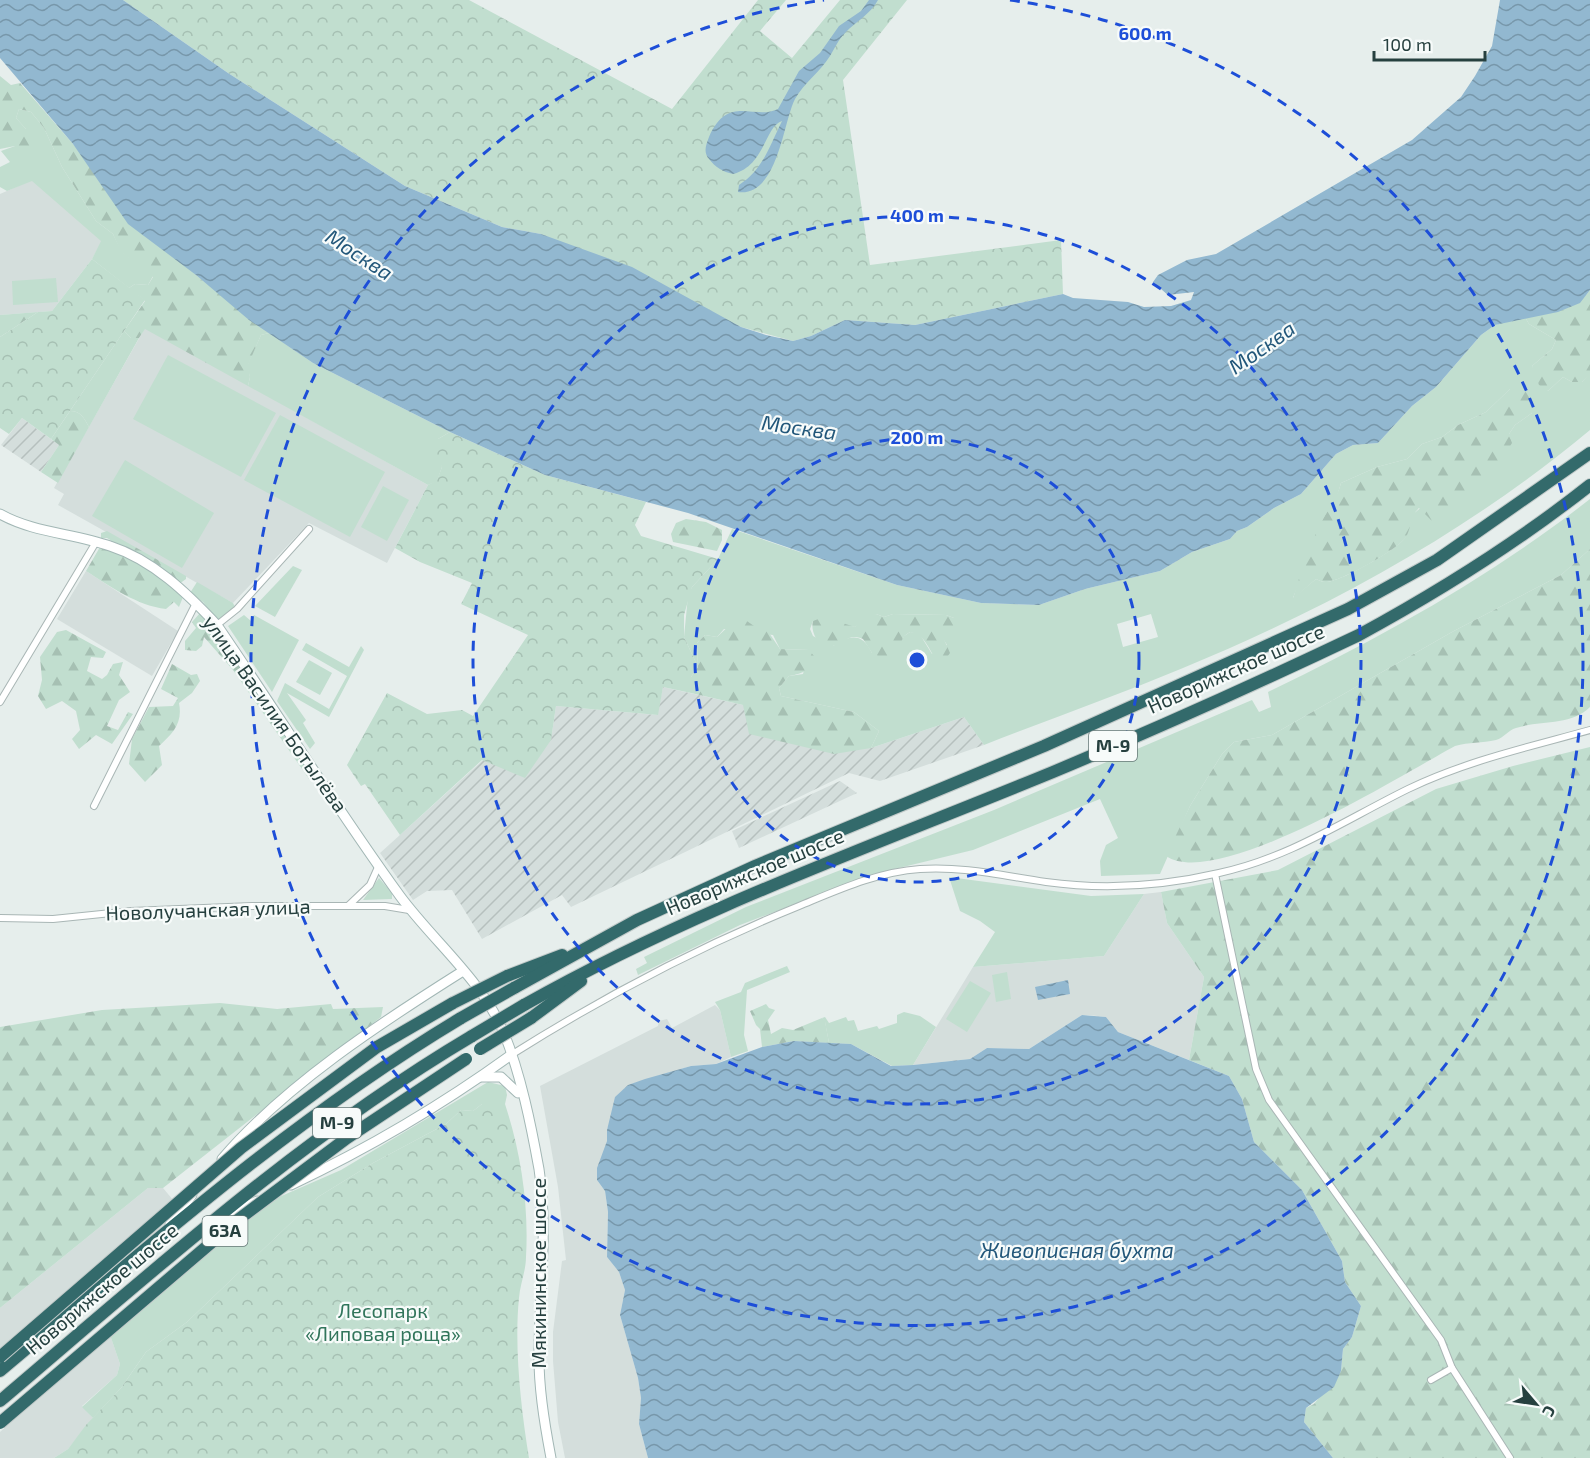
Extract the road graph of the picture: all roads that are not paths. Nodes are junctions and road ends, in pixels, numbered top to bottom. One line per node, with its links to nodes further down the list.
1 (1590, 453): 18 (highway, Новорижское шоссе / М-9)
2 (1590, 485): 19 (highway, Новорижское шоссе / М-9)
3 (0, 514): 5 (street, улица Василия Ботылёва)
4 (309, 529): 7 (street)
5 (96, 542): 6 (street, улица Василия Ботылёва); 8 (street)
6 (196, 603): 7 (street, улица Василия Ботылёва); 10 (street)
7 (217, 625): 11 (street, улица Василия Ботылёва)
8 (0, 702)
9 (1590, 730): 12 (street)
10 (94, 806)
11 (379, 865): 13 (street, улица Василия Ботылёва); 14 (street)
12 (1215, 874): 21 (street); 27 (street)
13 (398, 893): 15 (street); 16 (street, улица Василия Ботылёва)
14 (348, 905): 15 (street, Новолучанская улица); 17 (street, Новолучанская улица)
15 (385, 906): 16 (street, Новолучанская улица)
16 (414, 914): 20 (street, улица Василия Ботылёва)
17 (0, 918)
18 (600, 940): 25 (highway, Новорижское шоссе / М-9, bridge); 26 (highway, bridge)
19 (610, 958): 24 (highway, Новорижское шоссе / М-9, bridge); 31 (highway, 63A, bridge)
20 (463, 971): 21 (street, улица Василия Ботылёва); 25 (street)
21 (511, 1055): 22 (street); 23 (street, Мякининское шоссе)
22 (480, 1077): 23 (street); 24 (street)
23 (523, 1100): 32 (street, Мякининское шоссе)
24 (210, 1223): 30 (highway, Новорижское шоссе / М-9)
25 (162, 1234): 28 (highway, Новорижское шоссе / М-9)
26 (0, 1357)
27 (1452, 1368): 29 (street); 33 (street)
28 (0, 1371)
29 (1431, 1380)
30 (0, 1401)
31 (0, 1424)
32 (551, 1458)
33 (1510, 1458)

